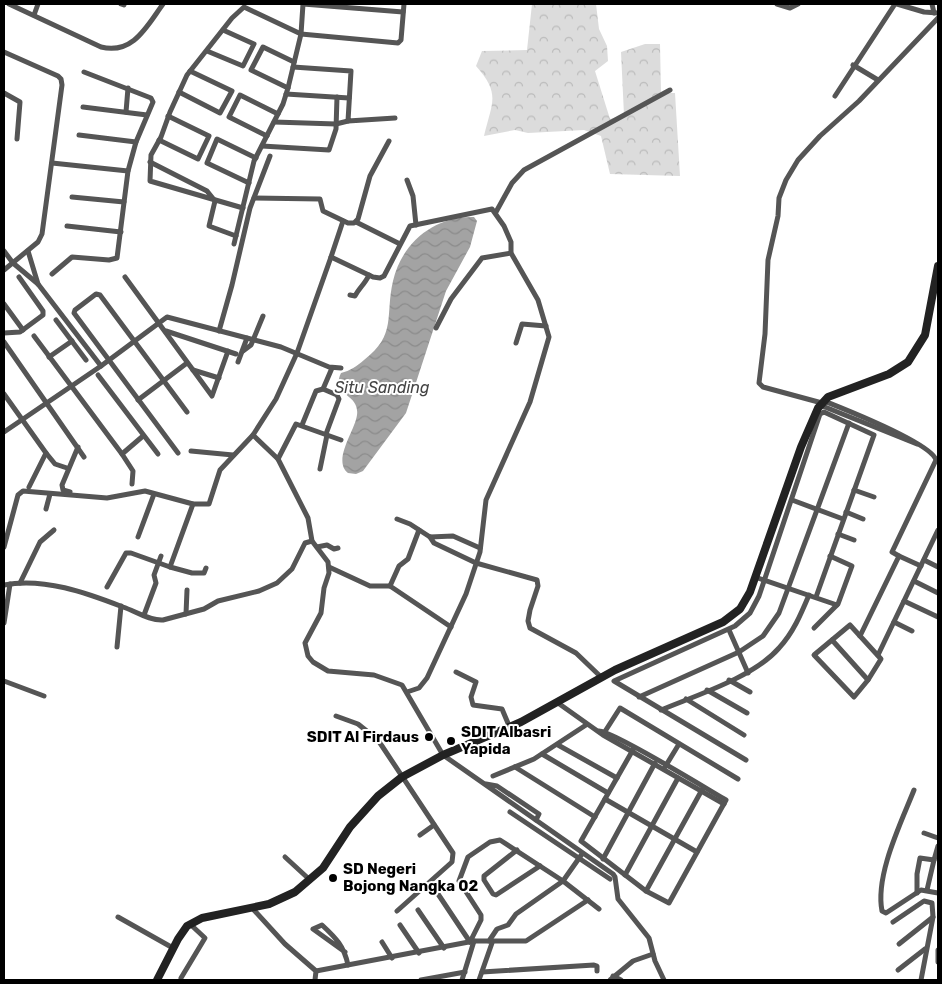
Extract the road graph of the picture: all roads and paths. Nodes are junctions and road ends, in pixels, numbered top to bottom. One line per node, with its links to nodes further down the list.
1 (9, 4): 11 (street)
2 (38, 4): 11 (street)
3 (163, 4): 11 (street)
4 (404, 4): 9 (street)
5 (777, 4): 6 (street)
6 (798, 4)
7 (896, 4): 10 (street); 18 (street)
8 (932, 4): 10 (street)
9 (403, 12): 14 (street); 14 (street)
10 (936, 13)
11 (34, 15)
12 (938, 18): 21 (street)
13 (223, 30): 14 (street); 15 (street); 15 (street)
14 (301, 34): 17 (street)
15 (207, 51): 19 (street)
16 (4, 52): 50 (street)
17 (293, 65): 23 (street); 23 (street); 30 (street)
18 (853, 65): 21 (street); 28 (street)
19 (190, 71): 25 (street); 25 (street)
20 (84, 72): 22 (street)
21 (878, 80): 118 (street)
22 (128, 88): 32 (street); 34 (street)
23 (288, 88): 27 (street)
24 (670, 90): 59 (street)
25 (179, 92): 35 (street)
26 (4, 93): 42 (street)
27 (286, 94): 29 (street); 33 (street)
28 (835, 96)
29 (337, 97): 30 (street); 39 (street)
30 (350, 98): 37 (street)
31 (84, 106): 32 (street)
32 (126, 112): 34 (street)
33 (278, 114): 38 (street); 41 (street)
34 (147, 115): 45 (street)
35 (168, 116): 43 (street); 43 (street)
36 (395, 118): 37 (street)
37 (348, 121): 39 (street)
38 (274, 122): 39 (street); 41 (street)
39 (336, 124): 46 (street)
40 (79, 135): 45 (street)
41 (267, 136): 46 (street)
42 (17, 139)
43 (160, 140): 49 (street)
44 (389, 141): 61 (street)
45 (136, 142): 51 (street)
46 (262, 146): 48 (street)
47 (270, 156): 55 (street)
48 (256, 158): 53 (street); 53 (street)
49 (150, 162): 56 (street); 56 (street)
50 (52, 163): 51 (street); 69 (street)
51 (128, 171): 57 (street)
52 (407, 180): 62 (street)
53 (249, 183): 58 (street)
54 (72, 196): 57 (street)
55 (254, 198): 60 (street); 89 (street)
56 (215, 200): 58 (street); 65 (street)
57 (124, 202): 64 (street)
58 (243, 208): 65 (street)
59 (496, 212): 62 (street); 70 (street)
60 (343, 220): 61 (street); 71 (street)
61 (356, 222): 67 (street)
62 (416, 225): 67 (street)
63 (67, 226): 64 (street)
64 (121, 232): 75 (street)
65 (236, 236): 66 (street)
66 (234, 244)
67 (400, 244): 76 (street)
68 (4, 251): 72 (street)
69 (28, 251): 72 (street); 79 (street)
70 (511, 253): 85 (street); 86 (street)
71 (331, 257): 76 (street); 100 (street)
72 (13, 263): 74 (street); 79 (street)
73 (938, 266): 118 (street)
74 (4, 270)
75 (52, 274)
76 (368, 275): 80 (street)
77 (19, 276): 87 (street)
78 (126, 277): 84 (street)
79 (38, 284): 107 (street)
80 (350, 295)
81 (4, 304): 87 (street)
82 (263, 316): 93 (street)
83 (56, 320): 94 (street)
84 (159, 322): 88 (street); 89 (street); 95 (street)
85 (546, 326): 97 (street); 170 (street)
86 (436, 328)
87 (24, 330): 90 (street)
88 (166, 331): 98 (street); 106 (street)
89 (219, 331): 92 (street)
90 (4, 333)
91 (34, 336): 102 (street)
92 (247, 338): 93 (street); 99 (street)
93 (254, 340): 99 (street); 100 (street)
94 (72, 341): 102 (street); 103 (street)
95 (134, 341): 104 (street); 104 (street); 113 (street)
96 (4, 342): 119 (street)
97 (516, 343)
98 (228, 351): 101 (street); 112 (street)
99 (242, 351): 105 (street)
100 (297, 352): 108 (street); 125 (street)
101 (236, 354)
102 (49, 357): 114 (street)
103 (86, 360)
104 (108, 360): 107 (street); 117 (street)
105 (238, 362)
106 (187, 363): 110 (street); 113 (street)
107 (101, 366): 114 (street)
108 (332, 368): 109 (street); 115 (street)
109 (341, 368)
110 (192, 370): 112 (street); 112 (street)
111 (98, 375): 127 (street)
112 (219, 378)
113 (164, 380): 117 (street); 120 (street)
114 (70, 386): 119 (street); 133 (street)
115 (323, 389): 123 (street); 126 (street)
116 (4, 394): 121 (street)
117 (138, 400): 132 (street)
118 (822, 403): 139 (street); 181 (street)
119 (46, 404): 121 (street); 129 (street)
120 (187, 412)
121 (23, 420): 124 (street); 131 (street)
122 (849, 423): 145 (street); 150 (street); 153 (street)
123 (302, 425): 126 (street); 137 (street)
124 (4, 432)
125 (252, 435): 135 (street); 137 (street)
126 (326, 435): 128 (street); 142 (street)
127 (144, 436): 133 (street); 134 (street)
128 (341, 440)
129 (78, 448): 136 (street); 141 (street)
130 (191, 451): 135 (street)
131 (46, 453): 138 (street); 140 (street)
132 (178, 453)
133 (122, 454): 143 (street)
134 (158, 454)
135 (233, 455): 151 (street)
136 (84, 457)
137 (278, 459): 166 (street)
138 (42, 461): 140 (street); 144 (street)
139 (937, 461): 173 (street)
140 (55, 464): 141 (street)
141 (67, 468): 146 (street)
142 (320, 469)
143 (132, 484)
144 (29, 487)
145 (854, 490): 149 (street); 154 (street)
146 (91, 493)
147 (50, 494): 148 (street); 152 (street); 167 (street)
148 (154, 494): 151 (street); 162 (street)
149 (874, 497)
150 (792, 500): 153 (street); 182 (street)
151 (193, 504): 177 (street)
152 (46, 509)
153 (817, 510): 157 (street); 189 (street)
154 (846, 512): 156 (street); 157 (street)
155 (397, 519): 159 (street)
156 (863, 519)
157 (843, 520): 161 (street)
158 (54, 530): 184 (street)
159 (419, 530): 163 (street); 187 (street)
160 (938, 530): 164 (street)
161 (838, 534): 165 (street); 172 (street)
162 (138, 536)
163 (430, 536): 170 (street); 175 (street)
164 (936, 539): 176 (street)
165 (854, 540)
166 (312, 542): 168 (street); 197 (street)
167 (4, 547)
168 (317, 547): 169 (street); 178 (street)
169 (338, 548)
170 (480, 548): 175 (street)
171 (161, 556): 174 (street)
172 (830, 556): 193 (street); 195 (street)
173 (899, 556): 176 (street); 206 (street)
174 (158, 563): 177 (street); 188 (street); 198 (street)
175 (476, 563): 202 (street); 213 (street)
176 (922, 563): 179 (street); 183 (street)
177 (170, 567): 180 (street)
178 (329, 567): 187 (street); 219 (street)
179 (938, 567)
180 (206, 568)
181 (755, 577): 182 (street); 213 (street)
182 (765, 580): 189 (street); 204 (street)
183 (914, 581): 191 (street); 194 (street)
184 (20, 582): 185 (street); 196 (street)
185 (10, 584): 186 (street); 201 (street)
186 (4, 585)
187 (390, 586): 202 (street)
188 (107, 587)
189 (790, 588): 192 (street); 209 (street)
190 (187, 590): 197 (street)
191 (938, 592)
192 (809, 595): 193 (street); 212 (street)
193 (816, 598): 195 (street)
194 (904, 601): 199 (street); 200 (street)
195 (837, 605): 203 (street)
196 (121, 606): 198 (street); 208 (street)
197 (186, 614): 198 (street)
198 (144, 615)
199 (938, 617)
200 (894, 622): 205 (street); 210 (street)
201 (4, 623)
202 (451, 627): 219 (street)
203 (814, 628)
204 (729, 630): 209 (street); 217 (street)
205 (912, 632)
206 (860, 636): 207 (street); 210 (street)
207 (832, 640): 215 (street); 215 (street)
208 (117, 647)
209 (739, 652): 212 (street); 222 (street)
210 (878, 655): 215 (street)
211 (456, 672): 229 (street)
212 (748, 673): 214 (street)
213 (604, 675): 217 (street); 224 (street)
214 (730, 680): 218 (street); 220 (street)
215 (868, 680)
216 (4, 681): 221 (street)
217 (614, 681): 222 (street)
218 (707, 690): 223 (street); 226 (street)
219 (407, 692): 236 (street)
220 (750, 692)
221 (44, 696)
222 (639, 697): 225 (street)
223 (686, 699): 225 (street); 231 (street)
224 (558, 703): 228 (street); 229 (street)
225 (661, 710): 237 (street)
226 (747, 713)
227 (336, 716): 242 (street)
228 (586, 725): 230 (street); 233 (street)
229 (510, 728): 236 (street)
230 (602, 732): 232 (street); 234 (street)
231 (744, 735)
232 (678, 744): 240 (street); 245 (street)
233 (558, 745): 235 (street); 243 (street)
234 (633, 750): 238 (street); 243 (street)
235 (542, 754): 239 (street); 249 (street)
236 (443, 755): 242 (street); 246 (street)
237 (746, 760)
238 (656, 763): 240 (street); 252 (street)
239 (515, 767): 241 (street); 253 (street)
240 (664, 768): 244 (street); 247 (street)
241 (493, 776)
242 (402, 777): 255 (street); 272 (street)
243 (617, 778): 249 (street)
244 (678, 778): 247 (street); 256 (street)
245 (738, 779)
246 (486, 784): 251 (street); 254 (street)
247 (702, 789): 260 (street); 263 (street)
248 (914, 790): 278 (street)
249 (608, 793): 250 (street)
250 (605, 799): 252 (street); 253 (street)
251 (519, 808): 254 (street); 264 (street)
252 (628, 812): 256 (street); 266 (street)
253 (595, 817): 266 (street)
254 (536, 820): 264 (street)
255 (434, 825): 258 (street); 284 (street)
256 (652, 826): 260 (street); 270 (street)
257 (924, 834): 259 (street)
258 (420, 835)
259 (938, 838)
260 (674, 839): 263 (street); 277 (street)
261 (938, 846): 267 (street)
262 (518, 850): 268 (street); 268 (street); 273 (street)
263 (697, 852): 277 (street)
264 (580, 856): 271 (street); 274 (street); 300 (street)
265 (285, 857): 272 (street)
266 (603, 859): 270 (street)
267 (934, 860): 275 (street); 278 (street)
268 (540, 866): 274 (street)
269 (455, 875): 273 (street)
270 (625, 875): 277 (street)
271 (610, 879)
272 (310, 881): 281 (street)
273 (459, 881): 290 (street)
274 (563, 881): 280 (street); 292 (street)
275 (927, 890): 278 (street); 279 (street)
276 (436, 891): 290 (street)
277 (646, 891)
278 (918, 893)
279 (938, 893)
280 (588, 900): 282 (street); 292 (street)
281 (253, 909): 288 (street); 305 (street)
282 (599, 909)
283 (418, 910): 295 (street)
284 (397, 911)
285 (118, 917): 294 (street)
286 (933, 917): 287 (street); 293 (street); 296 (street)
287 (893, 922)
288 (190, 924): 294 (street); 309 (street)
289 (400, 925): 299 (street)
290 (472, 941): 292 (street); 295 (street); 307 (street)
291 (382, 942): 301 (street)
292 (490, 942): 308 (street)
293 (899, 944)
294 (173, 948): 312 (street)
295 (444, 948): 299 (street)
296 (926, 949): 304 (street); 311 (street)
297 (938, 950): 302 (street)
298 (345, 952): 298 (street); 303 (street)
299 (419, 953): 301 (street)
300 (653, 954): 310 (street); 318 (street)
301 (392, 958): 303 (street)
302 (938, 962)
303 (348, 966): 305 (street)
304 (898, 970)
305 (316, 971): 313 (street)
306 (597, 971): 308 (street)
307 (465, 972): 314 (street); 315 (street)
308 (482, 972): 316 (street)
309 (181, 978)
310 (611, 978): 317 (street)
311 (921, 978): 319 (street)
312 (157, 980)
313 (315, 980)
314 (422, 980)
315 (462, 980)
316 (479, 980)
317 (620, 980)
318 (664, 980)
319 (916, 980)

